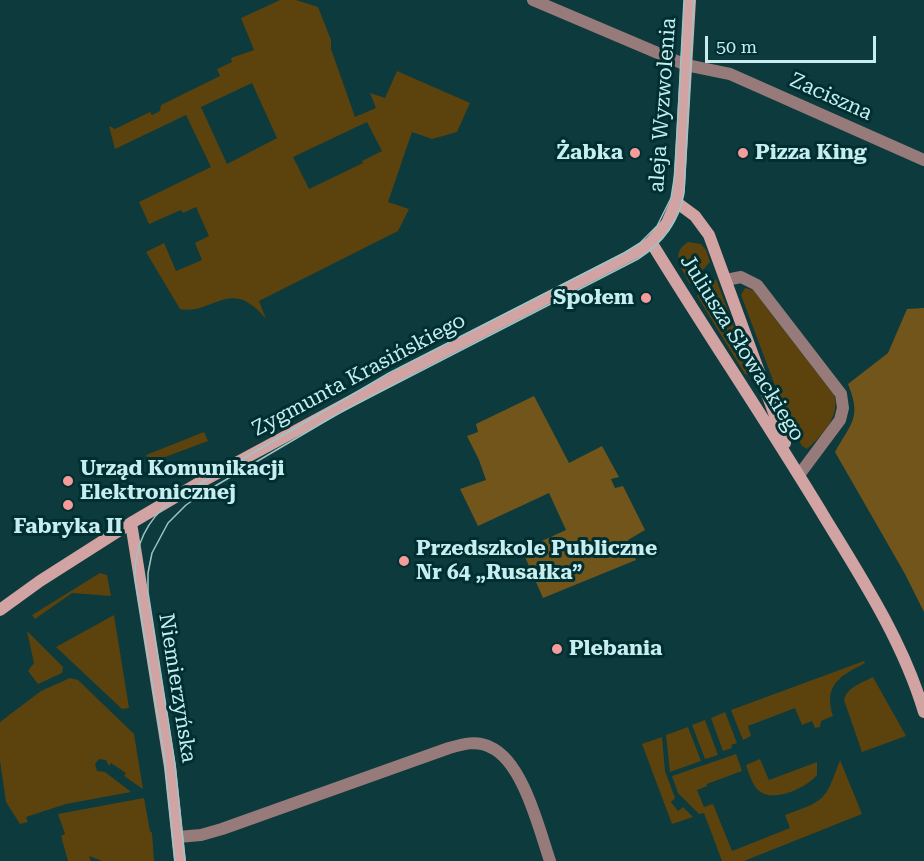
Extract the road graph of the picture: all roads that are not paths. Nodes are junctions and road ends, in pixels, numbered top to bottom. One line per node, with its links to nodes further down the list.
1 (533, 0): 3 (street, Zaciszna)
2 (690, 0): 3 (street, aleja Wyzwolenia)
3 (686, 65): 4 (street, Zaciszna); 5 (street, aleja Wyzwolenia)
4 (924, 160)
5 (676, 202): 6 (street, aleja Wyzwolenia); 7 (street, Juliusza Słowackiego)
6 (651, 242): 8 (street, Juliusza Słowackiego); 9 (street, Zygmunta Krasińskiego)
7 (726, 280): 8 (street, Juliusza Słowackiego); 8 (street, Juliusza Słowackiego)
8 (799, 475): 11 (street, Juliusza Słowackiego)
9 (131, 523): 10 (street, Zygmunta Krasińskiego); 12 (street, Niemierzyńska)
10 (0, 610)
11 (924, 712)
12 (178, 837): 13 (street, Niemierzyńska); 14 (street)
13 (180, 861)
14 (550, 861)

